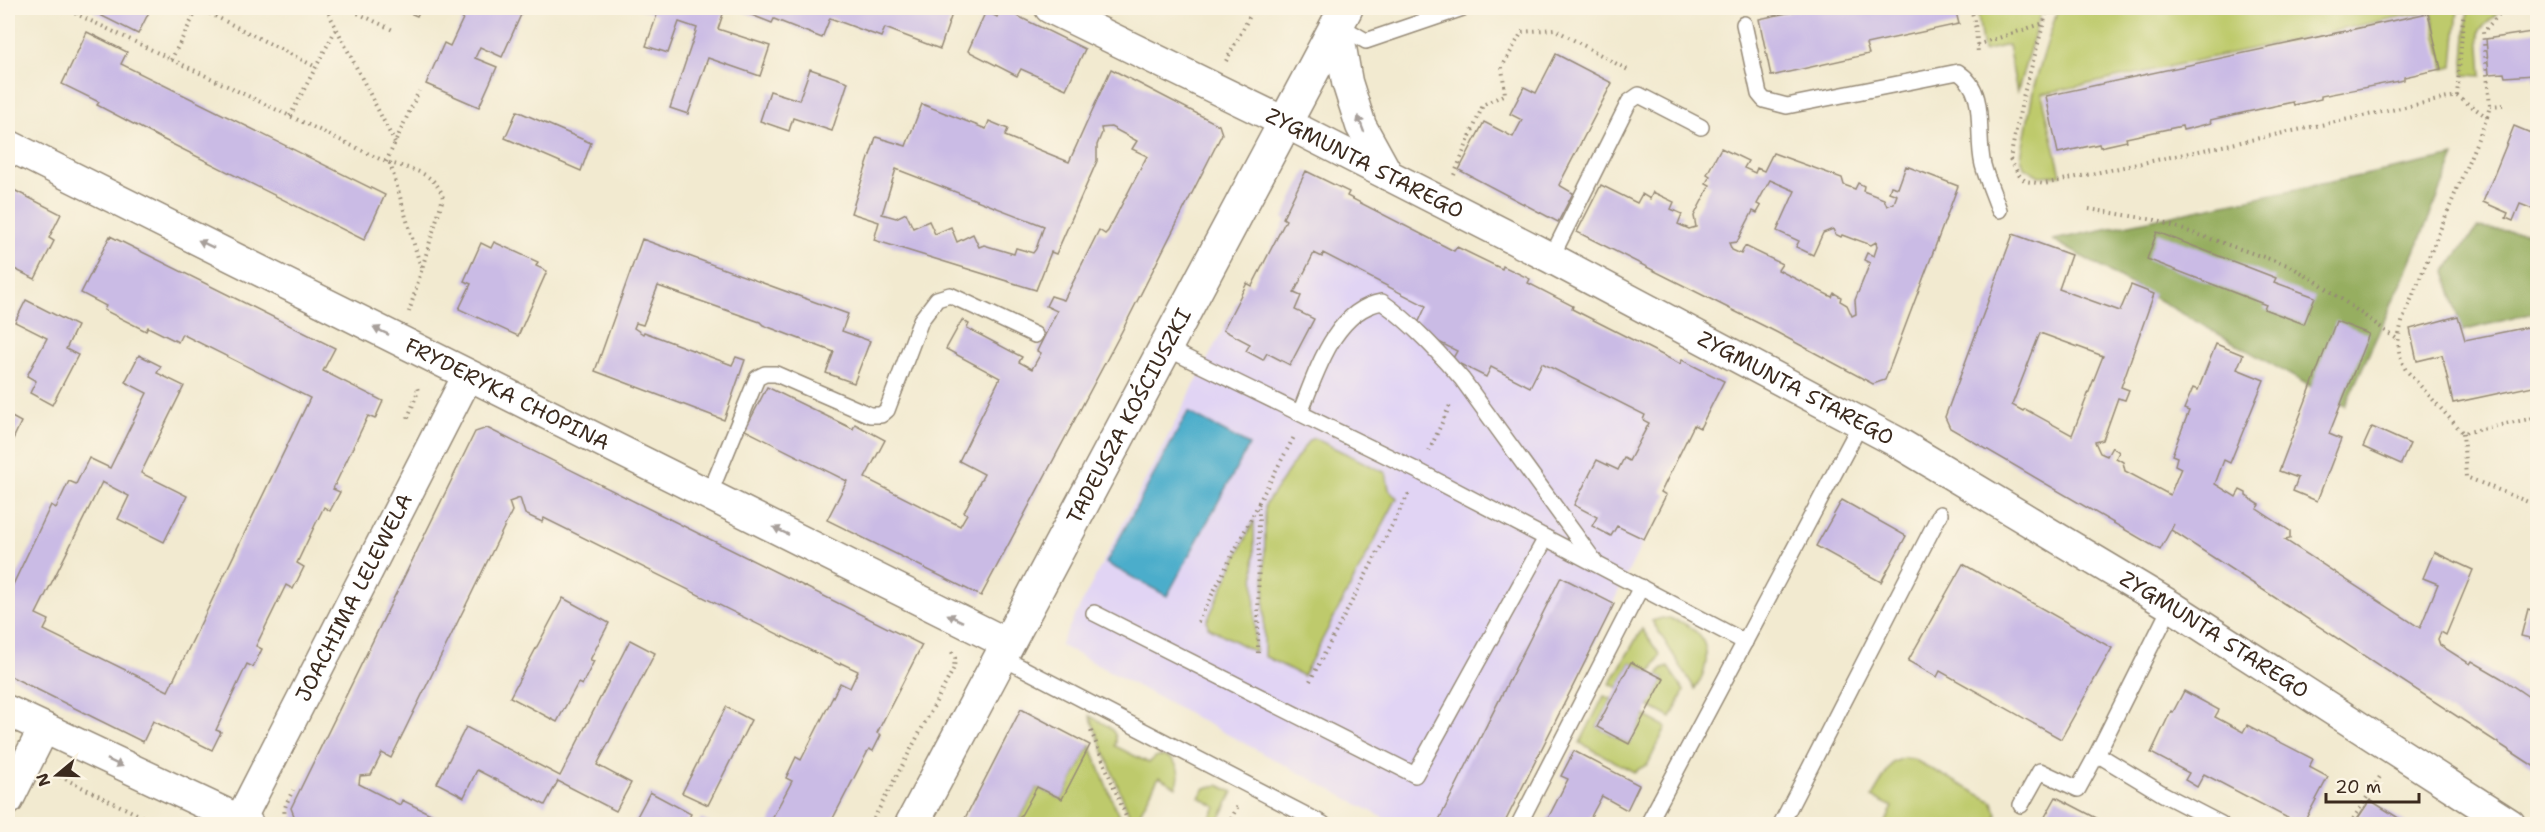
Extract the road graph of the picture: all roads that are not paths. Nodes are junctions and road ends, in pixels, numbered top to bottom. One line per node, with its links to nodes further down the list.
1 (1050, 8): 5 (street, ZYGMUNTA STAREGO)
2 (1463, 8): 3 (lane)
3 (1341, 16): 5 (street, TADEUSZA KOŚCIUSZKI); 8 (street, one-way to 3)
4 (1744, 24): 9 (lane)
5 (1286, 123): 8 (street, ZYGMUNTA STAREGO); 12 (street, TADEUSZA KOŚCIUSZKI)
6 (1701, 126): 10 (lane)
7 (8, 145): 13 (street, FRYDERYKA CHOPINA, one-way to 7)
8 (1388, 175): 10 (street, ZYGMUNTA STAREGO)
9 (1999, 210)
10 (1551, 258): 15 (street, ZYGMUNTA STAREGO)
11 (1035, 335): 16 (lane)
12 (1166, 348): 14 (lane); 24 (street, TADEUSZA KOŚCIUSZKI)
13 (468, 375): 16 (street, FRYDERYKA CHOPINA); 31 (street, JOACHIMA LELEWELA)
14 (1303, 414): 18 (lane); 19 (lane)
15 (1861, 423): 21 (street, ZYGMUNTA STAREGO); 23 (lane)
16 (709, 495): 24 (street, FRYDERYKA CHOPINA, one-way to 16)
17 (1940, 514): 36 (lane)
18 (1546, 537): 19 (lane); 22 (lane)
19 (1597, 565): 20 (lane)
20 (1641, 588): 23 (lane); 34 (lane)
21 (2171, 606): 27 (lane); 38 (street, ZYGMUNTA STAREGO)
22 (1094, 613)
23 (1745, 642): 30 (lane)
24 (1004, 650): 32 (street, TADEUSZA KOŚCIUSZKI); 33 (lane)
25 (8, 711): 26 (street)
26 (43, 730): 28 (street); 31 (street, one-way to 31)
27 (2097, 754): 29 (lane); 37 (lane)
28 (8, 800)
29 (2021, 805)
30 (1650, 821): 35 (lane)
31 (244, 823)
32 (912, 825)
33 (1323, 825)
34 (1519, 825)
35 (1666, 825)
36 (1780, 825)
37 (2221, 825)
38 (2510, 825)

